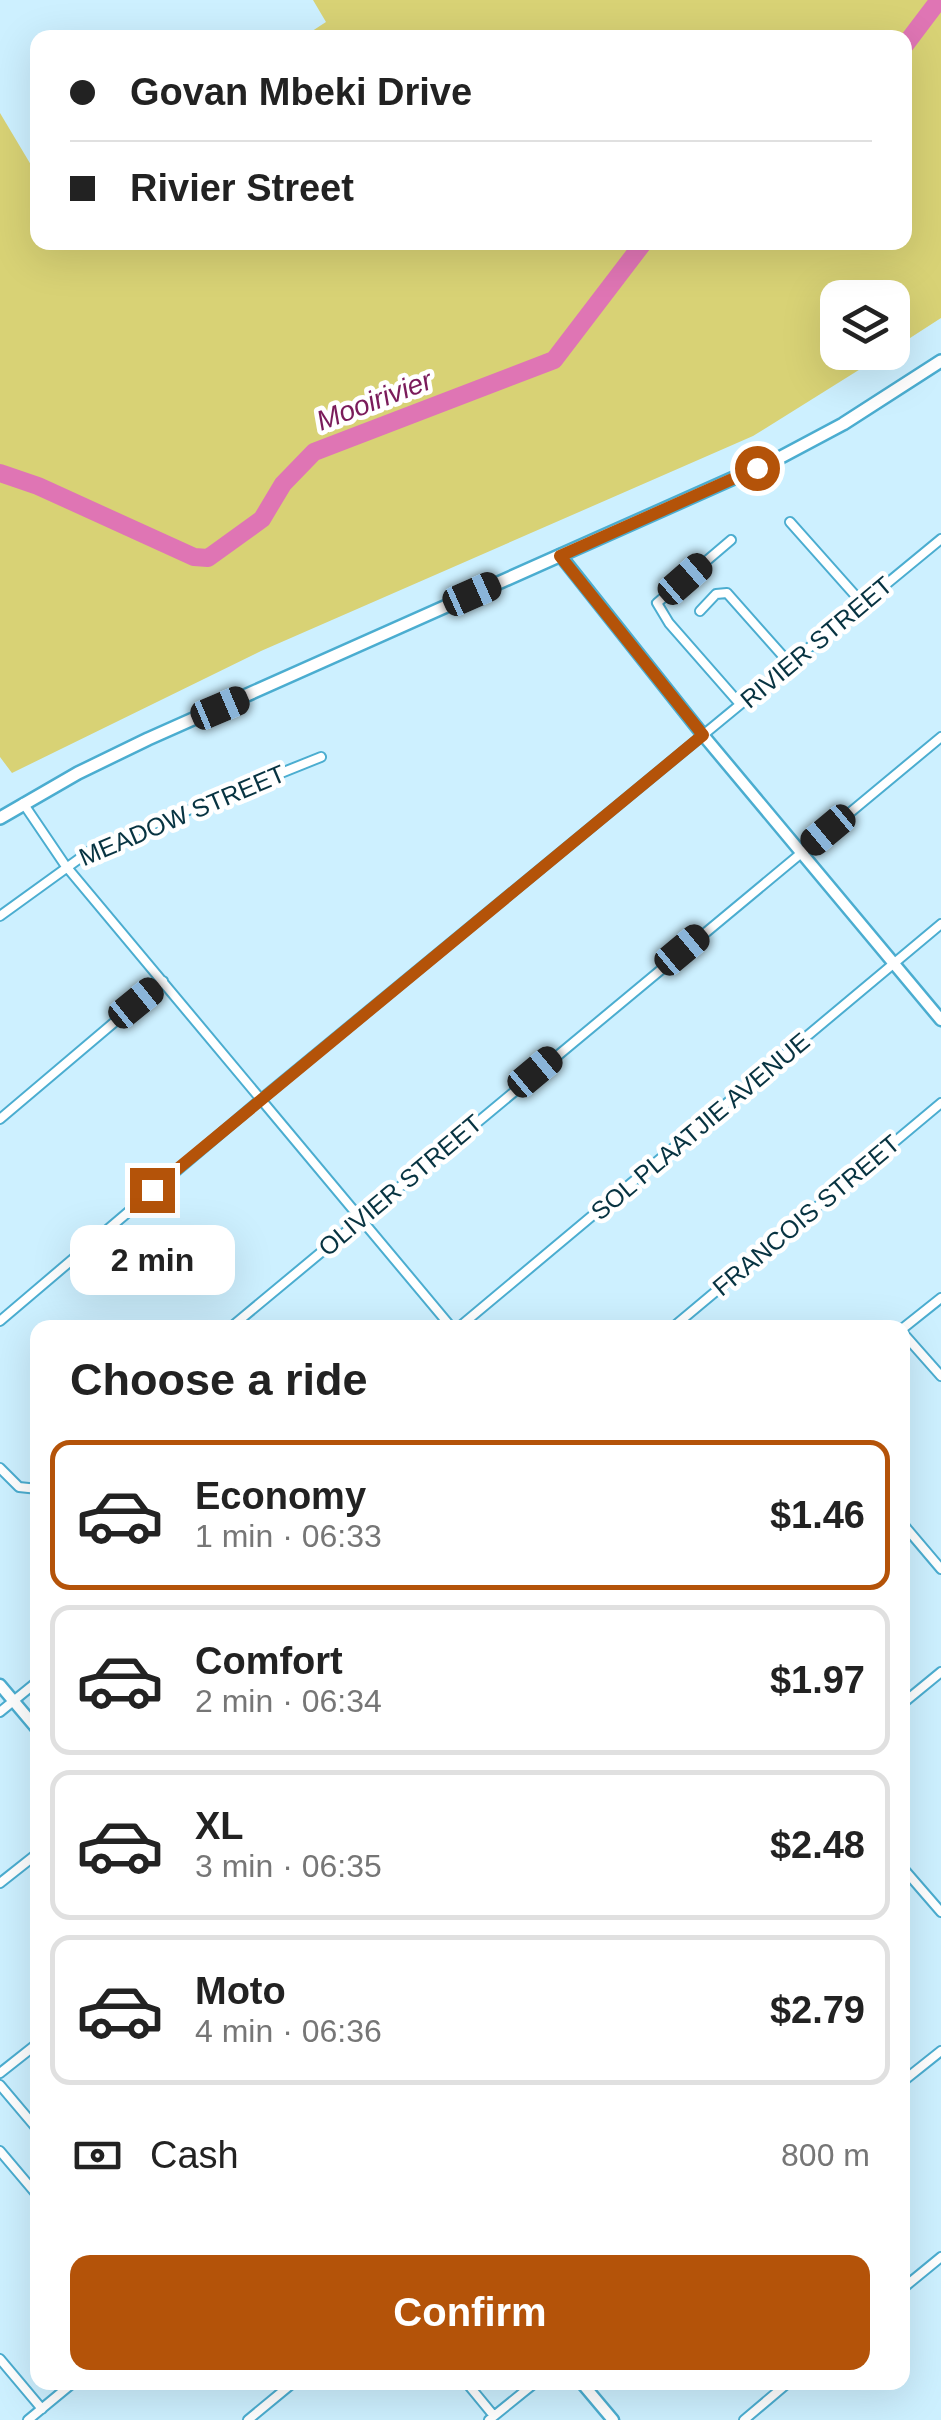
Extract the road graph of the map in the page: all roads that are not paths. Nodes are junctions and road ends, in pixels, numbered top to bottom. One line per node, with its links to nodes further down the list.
1 (941, 361): 5 (main road)
2 (790, 522): 6 (street)
3 (731, 540): 9 (street)
4 (939, 544): 6 (street, RIVIER STREET)
5 (560, 556): 10 (street); 13 (main road)
6 (862, 603): 8 (street, RIVIER STREET)
7 (700, 611): 8 (street)
8 (790, 664): 9 (street, RIVIER STREET)
9 (740, 704): 10 (street, RIVIER STREET)
10 (703, 735): 15 (street); 22 (street, RIVIER STREET)
11 (941, 736): 15 (street, OLIVIER STREET)
12 (320, 757): 16 (street, MEADOW STREET)
13 (23, 803): 14 (main road); 16 (street)
14 (0, 818)
15 (800, 853): 19 (street); 25 (street, OLIVIER STREET)
16 (65, 866): 17 (street, MEADOW STREET); 20 (street)
17 (0, 916)
18 (941, 924): 19 (street, SOL PLAATJIE AVENUE)
19 (894, 964): 21 (street); 29 (street, SOL PLAATJIE AVENUE)
20 (162, 981): 22 (street); 24 (street)
21 (941, 1020)
22 (260, 1100): 25 (street); 31 (street, RIVIER STREET)
23 (941, 1103): 30 (street, FRANCOIS STREET)
24 (0, 1119)
25 (360, 1218): 27 (street, OLIVIER STREET); 28 (street)
26 (941, 1298): 32 (street)
27 (239, 1320)
28 (448, 1320)
29 (465, 1320)
30 (682, 1320)
31 (0, 1321)
32 (910, 1323)
33 (910, 1339): 34 (street)
34 (941, 1376)
35 (0, 1468): 36 (street)
36 (30, 1488)
37 (910, 1532): 38 (street)
38 (941, 1569)
39 (941, 1672): 40 (street)
40 (932, 1680): 43 (street); 44 (street)
41 (0, 1686): 45 (street)
42 (30, 1688): 45 (street)
43 (941, 1690)
44 (910, 1698)
45 (14, 1702): 46 (street); 47 (street)
46 (0, 1712)
47 (30, 1721)
48 (30, 1859): 52 (street)
49 (910, 1876): 50 (street)
50 (913, 1879): 51 (street); 53 (street)
51 (910, 1881)
52 (0, 1883)
53 (941, 1912)
54 (30, 2049): 56 (street)
55 (941, 2051): 57 (street)
56 (0, 2073)
57 (910, 2076)
58 (0, 2085): 59 (street)
59 (30, 2121)
60 (0, 2151): 61 (street)
61 (30, 2187)
62 (941, 2257): 63 (street)
63 (910, 2282)
64 (0, 2359): 71 (street)
65 (65, 2390): 71 (street)
66 (284, 2390): 74 (street)
67 (472, 2390): 72 (street)
68 (526, 2390): 72 (street)
69 (588, 2390): 75 (street)
70 (780, 2390): 76 (street)
71 (42, 2410): 73 (street)
72 (491, 2418)
73 (28, 2420)
74 (248, 2420)
75 (613, 2420)
76 (744, 2420)

